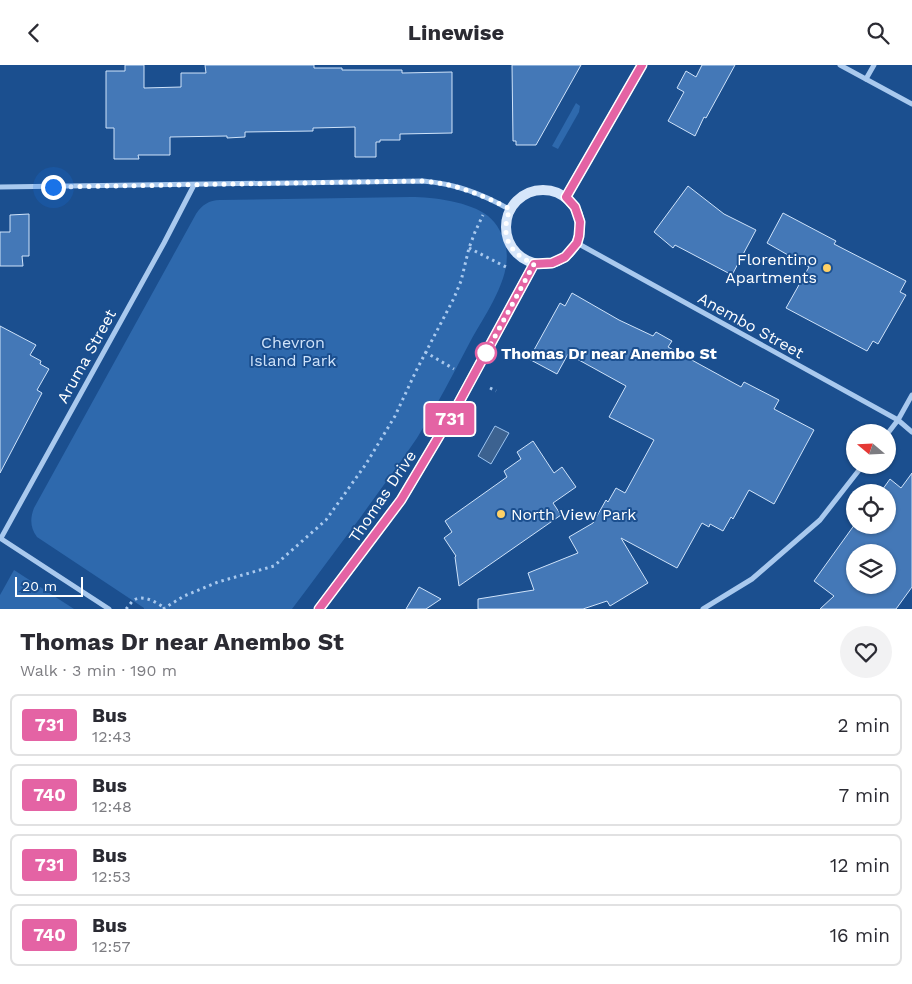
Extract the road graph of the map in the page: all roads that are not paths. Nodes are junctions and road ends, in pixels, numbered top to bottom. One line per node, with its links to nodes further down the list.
1 (642, 65): 8 (main road)
2 (840, 65): 4 (street)
3 (874, 65): 4 (street)
4 (866, 79): 5 (street)
5 (912, 104)
6 (194, 185): 7 (street); 9 (street); 17 (street, Aruma Street)
7 (0, 187)
8 (566, 197): 9 (main road); 10 (main road)
9 (510, 209): 11 (main road)
10 (577, 243): 11 (main road); 13 (street, Anembo Street)
11 (534, 264): 19 (main road, Thomas Drive)
12 (912, 395): 13 (street)
13 (898, 420): 14 (street); 15 (street, Anembo Street)
14 (895, 424)
15 (912, 432)
16 (856, 474): 20 (street)
17 (0, 538): 18 (street)
18 (109, 609)
19 (319, 609)
20 (703, 609)

